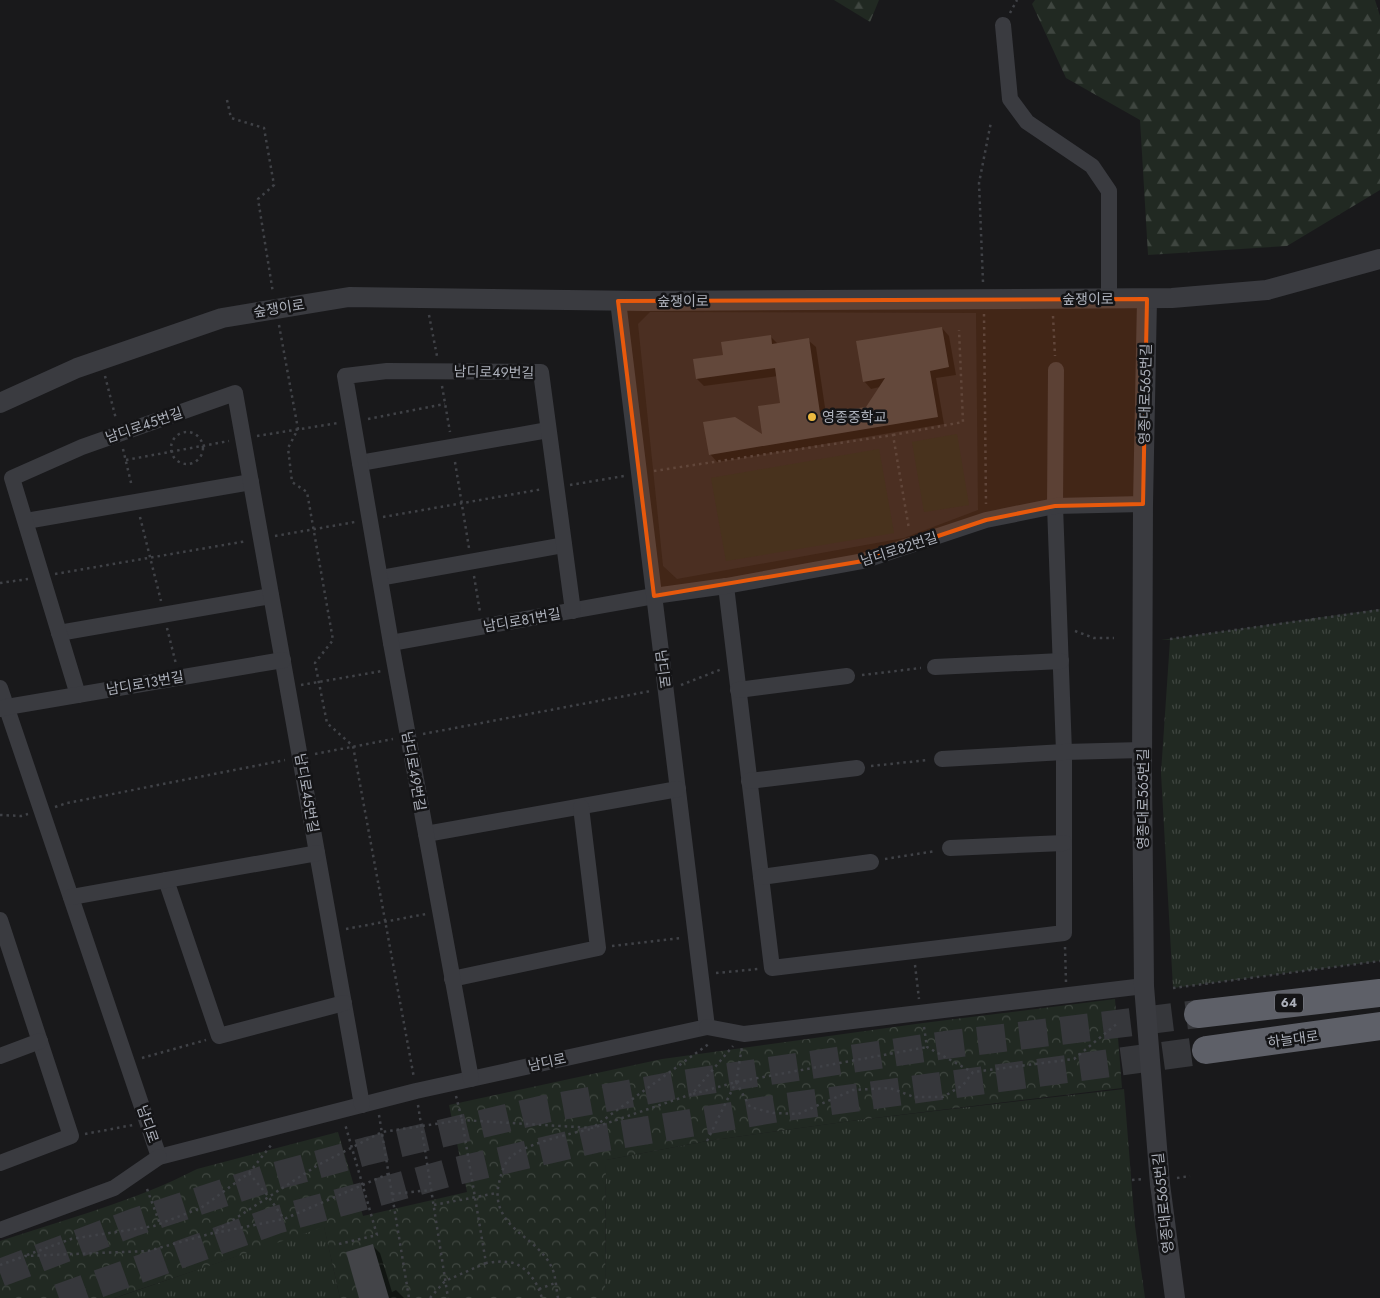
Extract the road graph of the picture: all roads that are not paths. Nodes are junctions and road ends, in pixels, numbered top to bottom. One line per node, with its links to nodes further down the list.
1 (1003, 25): 3 (street)
2 (1380, 259): 4 (street, 숲쟁이로)
3 (1109, 299): 4 (street, 숲쟁이로); 5 (street, 숲쟁이로)
4 (1147, 299): 11 (street, 영종대로565번길)
5 (618, 301): 7 (street, 숲쟁이로); 18 (street, 남디로)
6 (1056, 370): 12 (street)
7 (0, 404)
8 (548, 430): 9 (street); 9 (street, 남디로49번길); 14 (street)
9 (360, 463): 15 (street, 남디로49번길)
10 (251, 482): 13 (street); 13 (street, 남디로45번길); 17 (street, 남디로45번길)
11 (1143, 504): 12 (street, 남디로82번길); 30 (street, 영종대로565번길)
12 (1056, 506): 16 (street, 남디로82번길); 23 (street)
13 (26, 521): 20 (street, 남디로45번길)
14 (564, 544): 15 (street); 19 (street)
15 (380, 578): 21 (street, 남디로49번길)
16 (726, 586): 18 (street, 남디로82번길); 27 (street)
17 (271, 596): 20 (street); 22 (street, 남디로45번길)
18 (654, 596): 19 (street, 남디로81번길); 35 (street, 남디로)
19 (573, 611): 21 (street, 남디로81번길)
20 (59, 634): 28 (street, 남디로45번길)
21 (391, 643): 37 (street, 남디로49번길)
22 (283, 660): 28 (street, 남디로13번길); 40 (street, 남디로45번길)
23 (1061, 661): 24 (street); 31 (street)
24 (935, 667)
25 (847, 676): 27 (street)
26 (0, 688): 29 (street, 남디로)
27 (738, 690): 34 (street)
28 (78, 695): 29 (street, 남디로13번길)
29 (3, 708): 44 (street, 남디로)
30 (1142, 750): 31 (street); 48 (street, 영종대로565번길)
31 (1064, 752): 32 (street); 38 (street)
32 (942, 759)
33 (857, 768): 34 (street)
34 (749, 781): 42 (street)
35 (678, 789): 36 (street); 53 (street, 남디로)
36 (580, 807): 37 (street); 47 (street)
37 (426, 834): 47 (street, 남디로49번길)
38 (1064, 843): 39 (street); 42 (street)
39 (950, 848)
40 (317, 853): 43 (street); 50 (street, 남디로45번길)
41 (871, 862): 42 (street)
42 (761, 877)
43 (166, 880): 44 (street); 50 (street)
44 (71, 897): 59 (street, 남디로)
45 (0, 920): 46 (street)
46 (4, 948): 54 (street)
47 (452, 979): 57 (street, 남디로49번길)
48 (1144, 986): 53 (street); 62 (street, 영종대로565번길)
49 (1380, 992): 51 (highway, 64)
50 (344, 1003): 58 (street, 남디로45번길)
51 (1198, 1014)
52 (1380, 1026): 55 (highway, 하늘대로)
53 (708, 1027): 57 (street, 남디로)
54 (40, 1041): 56 (street); 60 (street)
55 (1206, 1050)
56 (0, 1056)
57 (471, 1079): 58 (street, 남디로)
58 (369, 1103): 59 (street, 남디로)
59 (159, 1157): 61 (street)
60 (0, 1162)
61 (0, 1230)
62 (1174, 1298)

